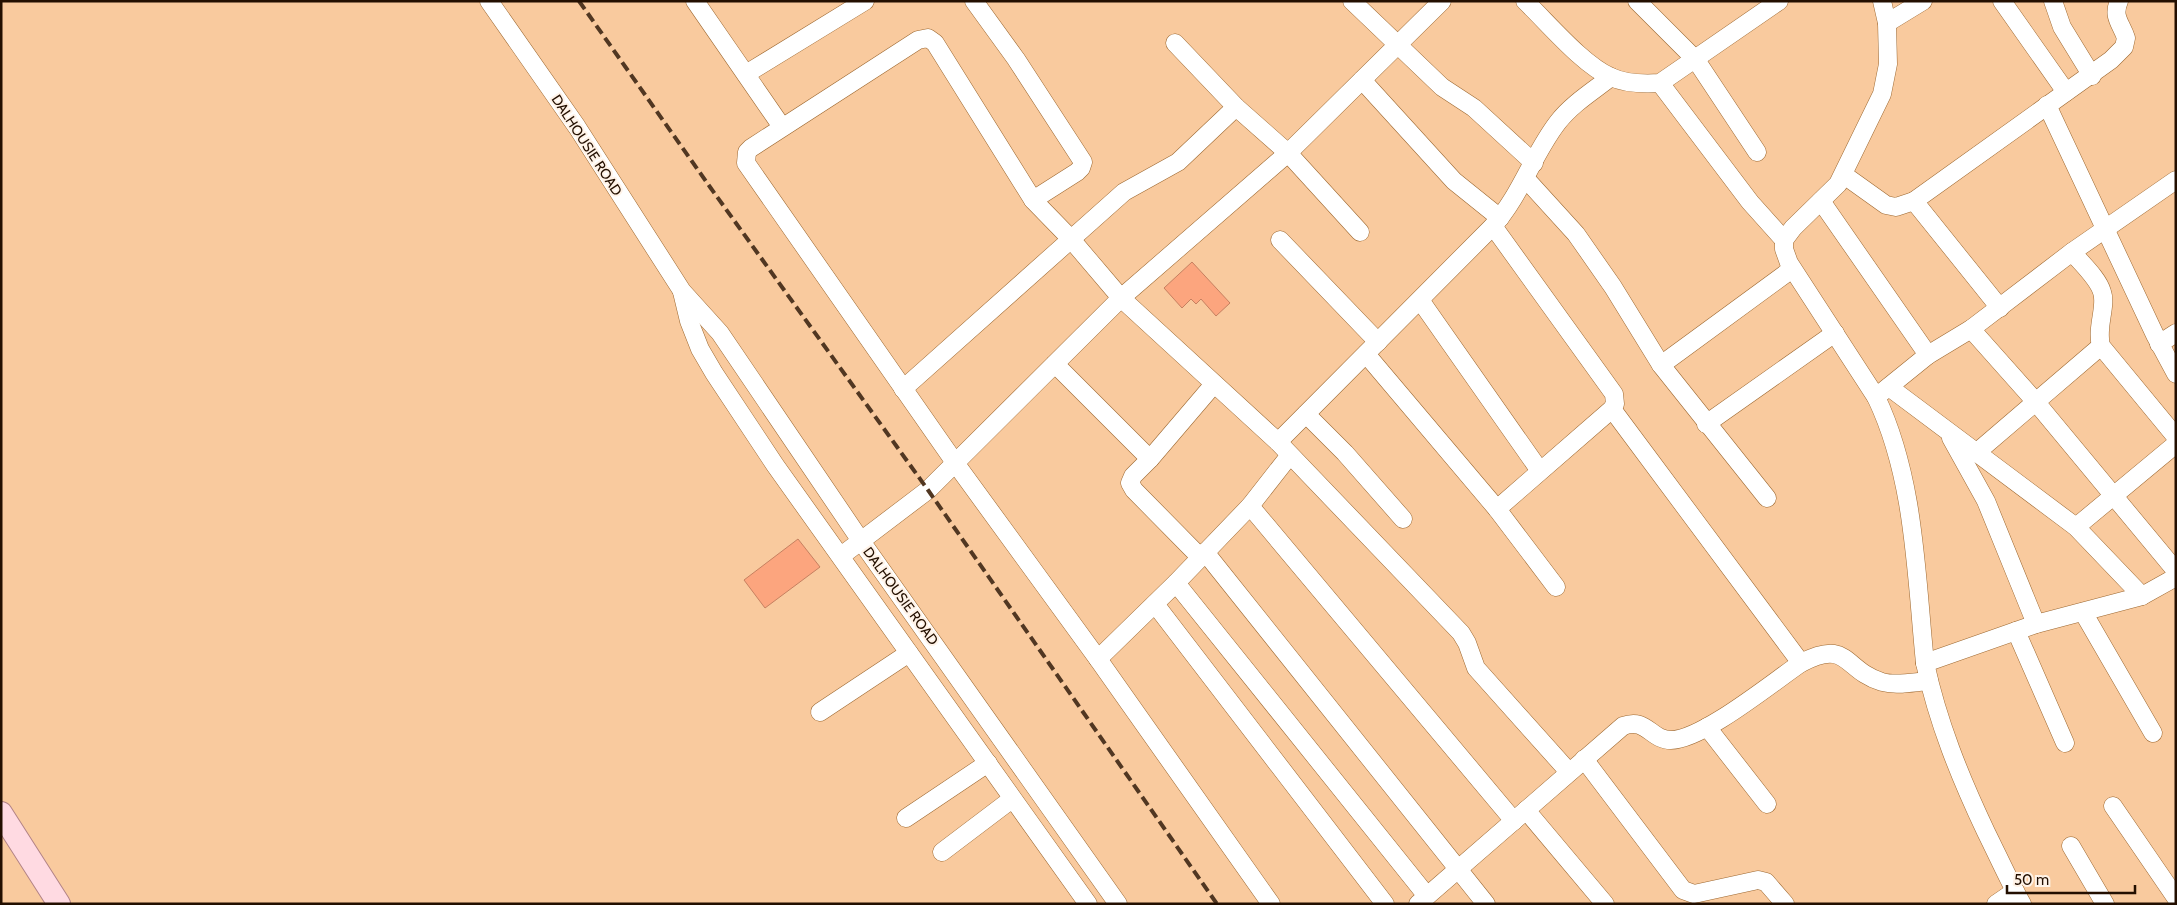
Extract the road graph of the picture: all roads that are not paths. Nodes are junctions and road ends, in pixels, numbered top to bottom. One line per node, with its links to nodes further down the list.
1 (488, 1): 45 (street, DALHOUSIE ROAD)
2 (695, 1): 19 (street)
3 (865, 1): 19 (street)
4 (974, 1): 34 (street)
5 (1352, 1): 17 (street)
6 (1442, 1): 17 (street)
7 (1525, 1): 21 (street)
8 (1637, 1): 18 (street)
9 (1779, 1): 18 (street)
10 (1882, 1): 15 (street)
11 (1923, 1): 15 (street)
12 (2002, 1): 24 (street)
13 (2053, 1): 20 (street)
14 (2119, 1): 20 (street)
15 (1887, 23): 31 (street)
16 (1175, 43): 26 (street)
17 (1398, 46): 22 (street); 30 (street)
18 (1696, 60): 23 (street); 29 (street)
19 (746, 74): 27 (street)
20 (2092, 76): 24 (street)
21 (1611, 77): 23 (street); 30 (street)
22 (1362, 80): 28 (street); 37 (street)
23 (1660, 83): 42 (street)
24 (2066, 92): 25 (street)
25 (2047, 105): 36 (street); 38 (street)
26 (1236, 106): 28 (street); 40 (street)
27 (782, 128): 34 (street); 60 (street)
28 (1288, 152): 39 (street); 46 (street)
29 (1756, 152)
30 (1534, 163): 32 (street)
31 (1844, 174): 35 (street); 36 (street)
32 (1526, 179): 37 (street); 57 (street)
33 (2176, 180): 38 (street)
34 (1033, 200): 40 (street)
35 (1821, 201): 42 (street); 55 (street)
36 (1914, 201): 48 (street)
37 (1497, 222): 47 (street); 63 (street)
38 (2106, 227): 43 (street); 52 (street)
39 (1360, 232)
40 (1070, 238): 46 (street); 60 (street)
41 (1280, 240): 54 (street)
42 (1784, 240): 44 (street)
43 (2072, 252): 48 (street); 53 (street)
44 (1792, 269): 50 (street); 57 (street)
45 (682, 291): 80 (street, DALHOUSIE ROAD); 82 (street, DALHOUSIE ROAD)
46 (1120, 298): 56 (street); 59 (street)
47 (1420, 300): 54 (street); 73 (street)
48 (2000, 308): 49 (street)
49 (1972, 329): 55 (street); 62 (street)
50 (1835, 333): 61 (street); 65 (street)
51 (2176, 333): 52 (street)
52 (2159, 344): 58 (street)
53 (2101, 346): 62 (street); 67 (street)
54 (1372, 348): 64 (street); 77 (street)
55 (1928, 355): 61 (street)
56 (1055, 364): 71 (street); 72 (street)
57 (1661, 365): 65 (street)
58 (2176, 374)
59 (1214, 384): 69 (street); 71 (street)
60 (903, 389): 72 (street)
61 (1882, 392): 66 (street); 95 (street)
62 (2035, 401): 70 (street); 75 (street)
63 (1612, 408): 73 (street); 94 (street)
64 (1306, 414): 69 (street); 78 (street)
65 (1706, 424): 74 (street)
66 (1946, 430): 70 (street); 90 (street)
67 (2176, 436)
68 (2176, 444): 75 (street)
69 (1284, 449): 76 (street); 103 (street)
70 (1976, 452): 79 (street)
71 (1150, 459): 81 (street)
72 (956, 464): 80 (street); 93 (street)
73 (1540, 471): 77 (street)
74 (1767, 498)
75 (2114, 498): 79 (street); 83 (street)
76 (1250, 506): 81 (street); 108 (street)
77 (1497, 509): 86 (street)
78 (1403, 518)
79 (2076, 528): 87 (street)
80 (861, 541): 82 (street); 118 (street, DALHOUSIE ROAD)
81 (1203, 555): 85 (street); 112 (street)
82 (841, 556): 92 (street, DALHOUSIE ROAD)
83 (2176, 572)
84 (2176, 577): 87 (street)
85 (1176, 583): 88 (street); 115 (street)
86 (1556, 587)
87 (2142, 596): 89 (street)
88 (1154, 604): 93 (street); 120 (street)
89 (2083, 612): 90 (street); 99 (street)
90 (2036, 624): 91 (street)
91 (2016, 631): 95 (street); 100 (street)
92 (909, 653): 97 (street); 102 (street, DALHOUSIE ROAD)
93 (1098, 659): 119 (street)
94 (1801, 663): 96 (street); 98 (street)
95 (1925, 664): 96 (street)
96 (1929, 682): 113 (street)
97 (820, 712)
98 (1707, 727): 101 (street); 105 (street)
99 (2153, 733)
100 (2065, 743)
101 (1584, 759): 103 (street); 123 (street)
102 (988, 763): 104 (street, DALHOUSIE ROAD); 109 (street)
103 (1569, 772): 108 (street)
104 (1012, 799): 111 (street); 117 (street, DALHOUSIE ROAD)
105 (1767, 804)
106 (2113, 806): 114 (street)
107 (1, 813): 116 (main road)
108 (1520, 815): 112 (street); 122 (street)
109 (906, 818)
110 (2071, 846): 125 (street)
111 (942, 852)
112 (1457, 870): 115 (street); 121 (street)
113 (2018, 897): 124 (street)
114 (2176, 898)
115 (1423, 900)
116 (59, 904)
117 (1088, 904)
118 (1118, 904)
119 (1271, 904)
120 (1385, 904)
121 (1486, 904)
122 (1605, 904)
123 (1785, 904)
124 (1996, 904)
125 (2105, 904)

